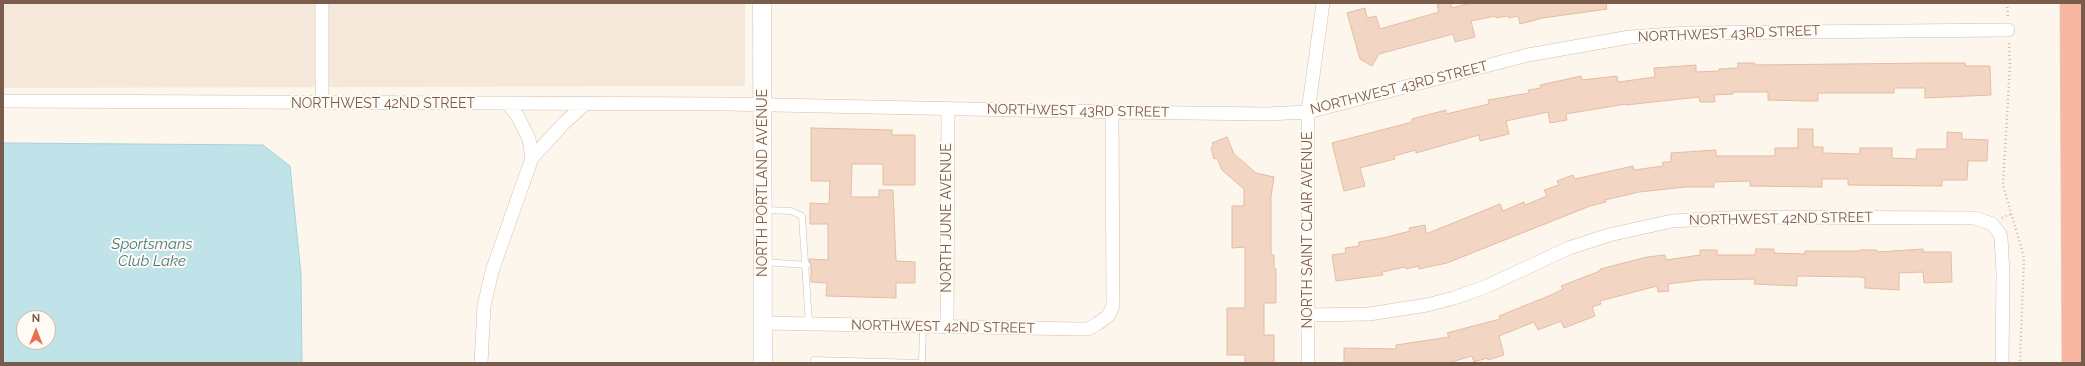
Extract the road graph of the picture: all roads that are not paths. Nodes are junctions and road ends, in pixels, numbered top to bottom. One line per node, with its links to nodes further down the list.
1 (322, 3): 7 (street)
2 (762, 3): 10 (main road, NORTH PORTLAND AVENUE)
3 (1323, 3): 13 (street, NORTH SAINT CLAIR AVENUE)
4 (2071, 3): 18 (highway)
5 (2008, 30): 13 (street, NORTHWEST 43RD STREET)
6 (3, 102): 7 (street, NORTHWEST 42ND STREET)
7 (322, 103): 8 (street, NORTHWEST 42ND STREET)
8 (508, 104): 9 (street, NORTHWEST 42ND STREET); 14 (street)
9 (585, 104): 10 (street, NORTHWEST 42ND STREET); 14 (street)
10 (763, 105): 11 (street, NORTHWEST 43RD STREET); 15 (main road, NORTH PORTLAND AVENUE)
11 (948, 108): 12 (street, NORTHWEST 43RD STREET); 23 (street, NORTH JUNE AVENUE)
12 (1112, 112): 13 (street, NORTHWEST 43RD STREET); 23 (street, NORTHWEST 42ND STREET)
13 (1308, 112): 19 (street, NORTH SAINT CLAIR AVENUE)
14 (532, 158): 24 (street)
15 (763, 210): 16 (main road, NORTH PORTLAND AVENUE); 17 (lane)
16 (763, 262): 17 (lane); 20 (main road, NORTH PORTLAND AVENUE)
17 (807, 265): 21 (lane)
18 (2073, 282): 30 (highway); 31 (highway)
19 (1308, 315): 28 (street, NORTH SAINT CLAIR AVENUE); 29 (street, NORTHWEST 42ND STREET)
20 (763, 323): 21 (street, NORTHWEST 42ND STREET); 25 (main road, NORTH PORTLAND AVENUE)
21 (809, 324): 22 (street, NORTHWEST 42ND STREET)
22 (923, 327): 23 (street, NORTHWEST 42ND STREET); 27 (lane)
23 (947, 327)
24 (481, 363)
25 (763, 363)
26 (814, 363): 27 (lane)
27 (920, 363)
28 (1308, 363)
29 (2002, 363)
30 (2059, 363)
31 (2073, 363)

